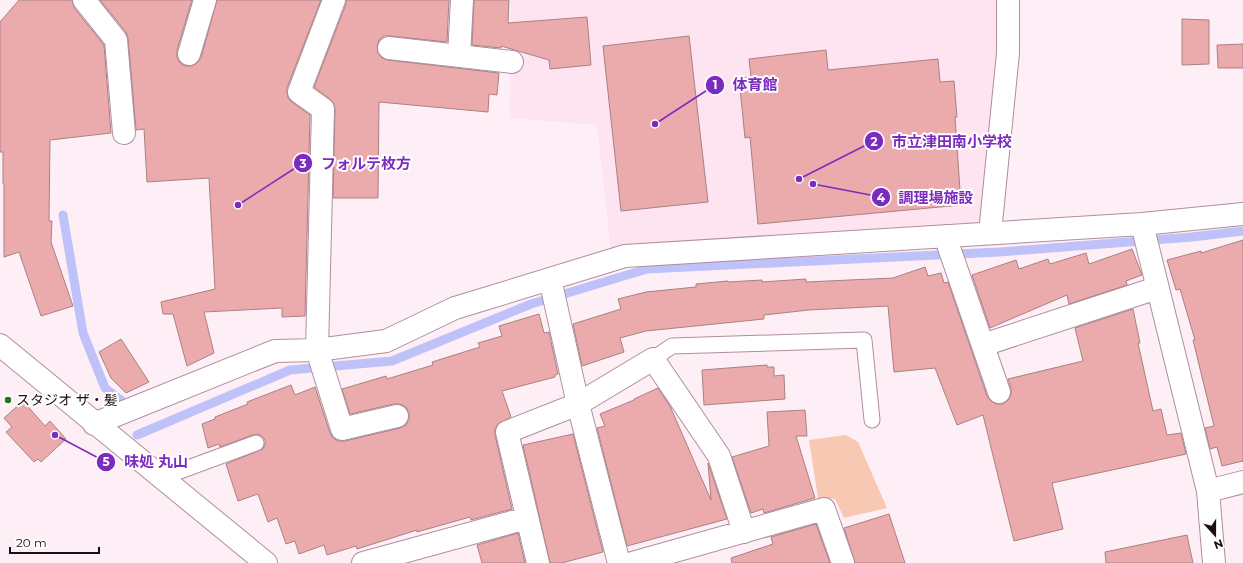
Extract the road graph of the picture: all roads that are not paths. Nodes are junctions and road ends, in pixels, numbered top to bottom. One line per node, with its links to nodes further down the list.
1 (84, 0): 10 (street)
2 (205, 0): 7 (street)
3 (334, 0): 19 (street)
4 (462, 0): 8 (street)
5 (1008, 0): 12 (street)
6 (390, 48): 8 (street)
7 (189, 54)
8 (459, 56): 9 (street)
9 (512, 62)
10 (124, 133)
11 (1243, 214): 13 (street)
12 (990, 233): 13 (street); 14 (street)
13 (1145, 235): 16 (street)
14 (950, 250): 15 (street); 18 (street)
15 (551, 285): 19 (street); 22 (street)
16 (1157, 288): 18 (street); 29 (street)
17 (0, 345): 25 (street)
18 (983, 345): 21 (street)
19 (319, 356): 23 (street); 25 (street)
20 (654, 359): 22 (street); 24 (lane); 31 (street)
21 (999, 392)
22 (578, 404): 30 (street); 35 (street)
23 (397, 416)
24 (872, 420)
25 (94, 424): 27 (street)
26 (256, 443): 27 (lane)
27 (161, 478): 32 (street)
28 (1243, 482): 29 (street)
29 (1208, 491): 38 (street)
30 (527, 518): 33 (street); 34 (street)
31 (744, 532): 36 (street); 37 (street)
32 (266, 563)
33 (363, 563)
34 (538, 563)
35 (619, 563)
36 (632, 563)
37 (843, 563)
38 (1214, 563)

